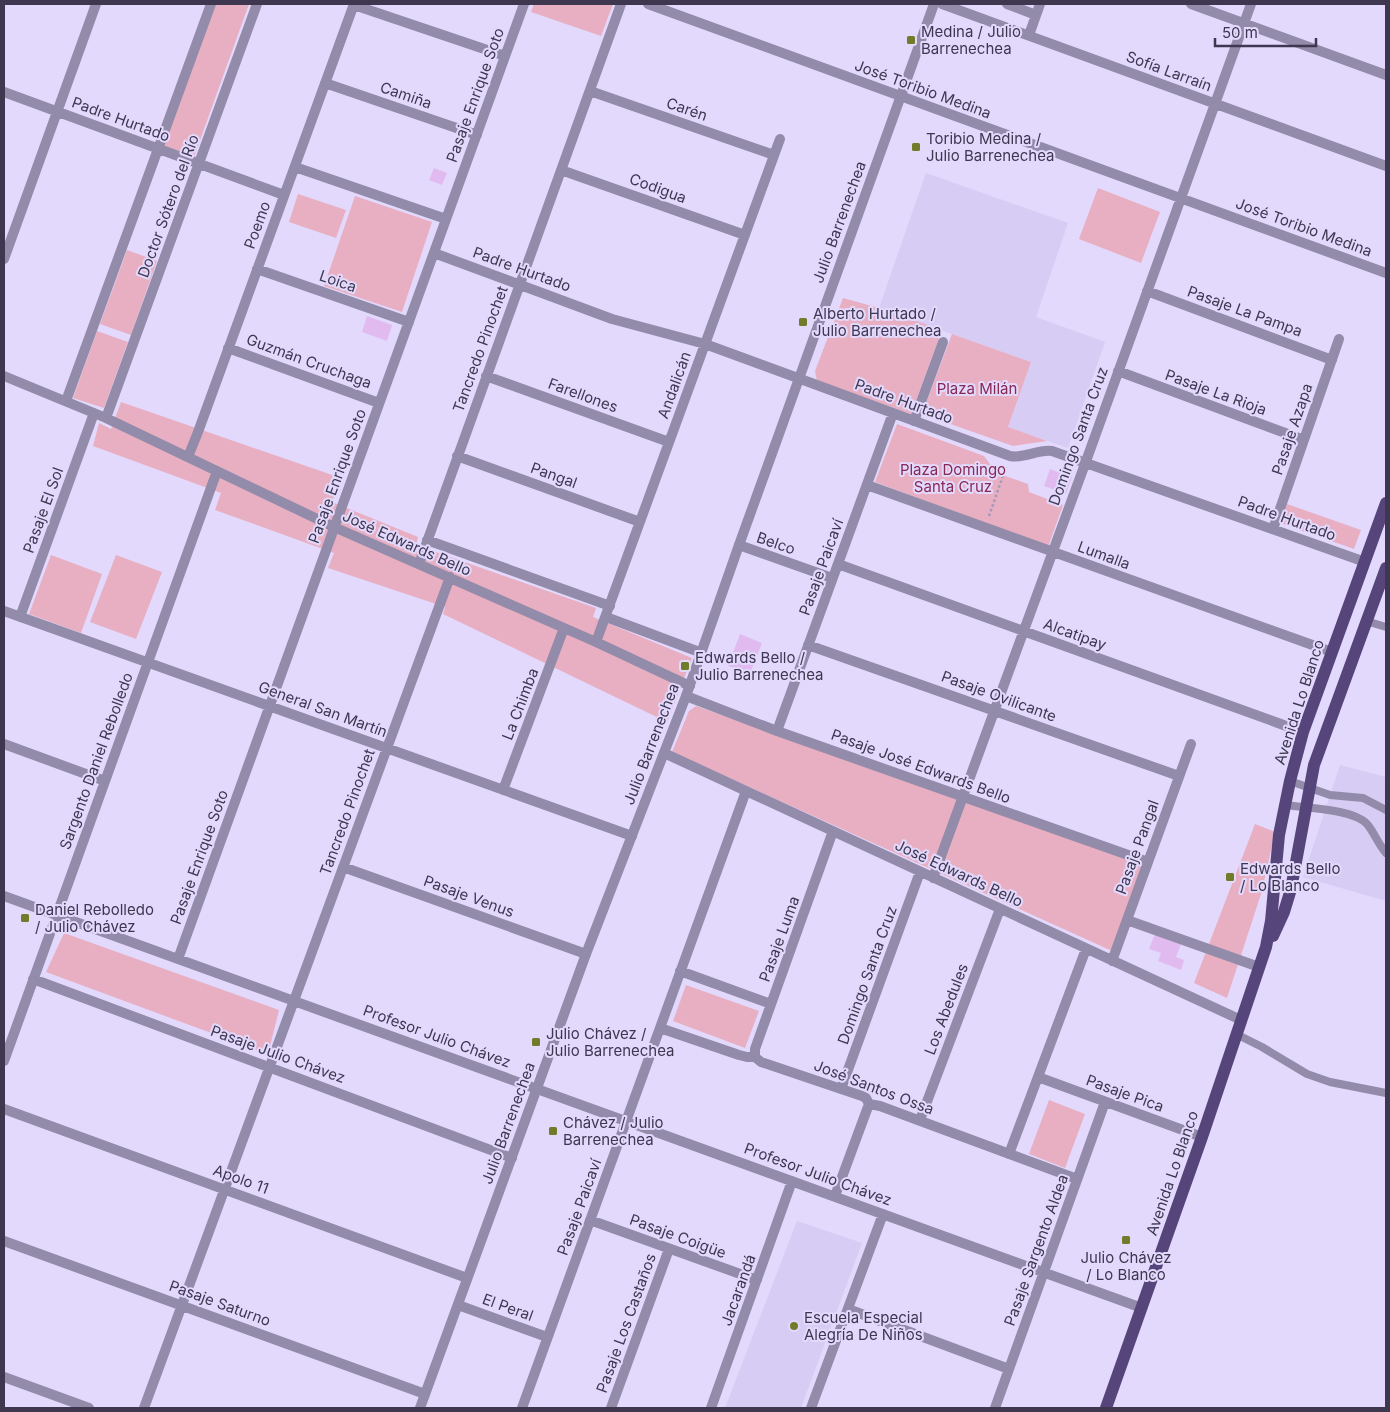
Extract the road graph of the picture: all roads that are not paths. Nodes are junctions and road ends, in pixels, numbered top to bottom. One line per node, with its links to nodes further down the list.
1 (96, 4): 24 (street)
2 (210, 4): 27 (street, Doctor Sótero del Río)
3 (257, 4): 29 (street, Doctor Sótero del Río)
4 (354, 4): 17 (street); 19 (street, Poemo)
5 (524, 4): 17 (street, Pasaje Enrique Soto)
6 (621, 4): 20 (street, Tancredo Pinochet)
7 (648, 4): 22 (street, José Toribio Medina)
8 (934, 4): 22 (street, Julio Barrenechea)
9 (942, 4): 16 (street, Sofía Larraín)
10 (1007, 4): 14 (street)
11 (1040, 4): 14 (street)
12 (1191, 4): 15 (street)
13 (1251, 4): 15 (street, Domingo Santa Cruz)
14 (1036, 14): 16 (street)
15 (1244, 23): 18 (street); 23 (street, Domingo Santa Cruz)
16 (1029, 35): 23 (street, Sofía Larraín)
17 (505, 56): 25 (street, Pasaje Enrique Soto)
18 (1386, 75)
19 (325, 83): 25 (street, Camiña); 31 (street, Poemo)
20 (590, 90): 28 (street, Carén); 32 (street, Tancredo Pinochet)
21 (4, 92): 24 (street, Padre Hurtado)
22 (900, 96): 34 (street, José Toribio Medina); 52 (street, Julio Barrenechea)
23 (1215, 103): 30 (street, Sofía Larraín); 34 (street, Domingo Santa Cruz)
24 (57, 112): 27 (street, Padre Hurtado); 38 (street)
25 (477, 134): 35 (street, Pasaje Enrique Soto)
26 (780, 139): 28 (street, Andalicán)
27 (158, 149): 29 (street, Padre Hurtado); 53 (street, Doctor Sótero del Río)
28 (774, 156): 36 (street, Andalicán)
29 (199, 164): 33 (street, Padre Hurtado); 57 (street, Doctor Sótero del Río)
30 (1386, 166)
31 (295, 167): 33 (street, Poemo); 35 (street)
32 (561, 170): 36 (street, Codigua); 41 (street, Tancredo Pinochet)
33 (284, 195): 39 (street, Poemo)
34 (1180, 198): 40 (street, José Toribio Medina); 42 (street, Domingo Santa Cruz)
35 (446, 219): 37 (street, Pasaje Enrique Soto)
36 (745, 235): 46 (street, Andalicán)
37 (434, 253): 41 (street, Padre Hurtado); 43 (street, Pasaje Enrique Soto)
38 (4, 258)
39 (257, 269): 43 (street, Loica); 47 (street, Poemo)
40 (1386, 273)
41 (519, 284): 46 (street, Padre Hurtado); 51 (street, Tancredo Pinochet)
42 (1147, 291): 48 (street, Pasaje La Pampa); 49 (street, Domingo Santa Cruz)
43 (409, 322): 54 (street, Pasaje Enrique Soto)
44 (1339, 340): 48 (street, Pasaje Azapa)
45 (944, 342): 58 (street)
46 (705, 344): 52 (street, Padre Hurtado); 60 (street, Andalicán)
47 (228, 348): 54 (street, Guzmán Cruchaga); 62 (street, Poemo)
48 (1332, 360): 59 (street, Pasaje Azapa)
49 (1118, 371): 59 (street, Pasaje La Rioja); 63 (street, Domingo Santa Cruz)
50 (4, 376): 53 (street, José Edwards Bello)
51 (486, 376): 60 (street, Farellones); 61 (street, Tancredo Pinochet)
52 (798, 378): 56 (street, Padre Hurtado); 71 (street, Julio Barrenechea)
53 (66, 401): 55 (street, José Edwards Bello)
54 (380, 403): 68 (street, Pasaje Enrique Soto)
55 (94, 413): 57 (street, José Edwards Bello); 82 (street, Pasaje El Sol)
56 (893, 413): 58 (street, Padre Hurtado); 65 (street, Pasaje Paicaví)
57 (106, 418): 62 (street, José Edwards Bello)
58 (914, 421): 63 (street, Padre Hurtado)
59 (1304, 440): 69 (street, Pasaje Azapa)
60 (669, 442): 67 (street, Andalicán)
61 (457, 456): 67 (street, Pangal); 70 (street, Tancredo Pinochet)
62 (188, 457): 64 (street, José Edwards Bello)
63 (1085, 464): 69 (street, Padre Hurtado); 72 (street, Domingo Santa Cruz)
64 (217, 471): 68 (street, José Edwards Bello); 92 (street, Sargento Daniel Rebolledo)
65 (867, 485): 72 (street, Lumalla); 75 (street, Pasaje Paicaví)
66 (1386, 503): 73 (main road, Avenida Lo Blanco)
67 (640, 522): 80 (street, Andalicán)
68 (334, 527): 74 (street, José Edwards Bello); 95 (street, Pasaje Enrique Soto)
69 (1273, 529): 73 (street, Padre Hurtado)
70 (427, 540): 74 (street, Tancredo Pinochet); 80 (street, José Edwards Bello)
71 (739, 545): 78 (street, Belco); 91 (street, Julio Barrenechea)
72 (1052, 552): 87 (street, Domingo Santa Cruz); 90 (street, Lumalla)
73 (1365, 562): 90 (main road, Avenida Lo Blanco)
74 (419, 564): 77 (street, José Edwards Bello)
75 (838, 564): 78 (street, Pasaje Paicaví); 87 (street, Alcatipay)
76 (1386, 568): 79 (main road, Avenida Lo Blanco)
77 (450, 578): 86 (street, José Edwards Bello); 101 (street, Tancredo Pinochet)
78 (832, 578): 89 (street, Pasaje Paicaví)
79 (1384, 582): 84 (main road, Avenida Lo Blanco)
80 (610, 606): 83 (street, Andalicán)
81 (4, 611): 82 (street, General San Martín)
82 (20, 617): 92 (street, General San Martín)
83 (606, 617): 88 (street, Andalicán); 91 (street)
84 (1366, 622): 85 (lane); 106 (main road, Avenida Lo Blanco)
85 (1386, 627)
86 (564, 628): 88 (street, José Edwards Bello); 107 (street, La Chimba)
87 (1023, 631): 96 (street, Domingo Santa Cruz); 98 (street, Alcatipay)
88 (596, 642): 93 (street, José Edwards Bello)
89 (808, 644): 96 (street, Pasaje Ovilicante); 97 (street, Pasaje Paicaví)
90 (1332, 652): 98 (main road, Avenida Lo Blanco)
91 (702, 653): 93 (street, Julio Barrenechea)
92 (147, 662): 95 (street, General San Martín); 104 (street, Sargento Daniel Rebolledo)
93 (690, 686): 94 (street, Julio Barrenechea)
94 (686, 696): 97 (street, Pasaje José Edwards Bello); 102 (street, Julio Barrenechea)
95 (270, 706): 101 (street, General San Martín); 127 (street, Pasaje Enrique Soto)
96 (994, 711): 103 (street, Pasaje Ovilicante); 109 (street, Domingo Santa Cruz)
97 (777, 730): 109 (street, Pasaje José Edwards Bello)
98 (1303, 732): 105 (main road, Avenida Lo Blanco)
99 (4, 744): 104 (street)
100 (1191, 744): 103 (street, Pasaje Pangal)
101 (386, 748): 107 (street, General San Martín); 117 (street, Tancredo Pinochet)
102 (664, 753): 108 (street, José Edwards Bello); 114 (street, Julio Barrenechea)
103 (1179, 776): 116 (street, Pasaje Pangal)
104 (105, 781): 122 (street, Sargento Daniel Rebolledo)
105 (1290, 781): 106 (lane); 110 (main road, Avenida Lo Blanco)
106 (1310, 789): 111 (main road, Avenida Lo Blanco); 112 (lane)
107 (503, 790): 114 (street, General San Martín)
108 (746, 791): 113 (street, José Edwards Bello); 130 (street, Pasaje Paicaví)
109 (963, 797): 116 (street, Pasaje José Edwards Bello); 119 (street, Domingo Santa Cruz)
110 (1285, 805): 111 (lane); 124 (main road, Avenida Lo Blanco)
111 (1306, 808): 115 (lane); 124 (main road, Avenida Lo Blanco)
112 (1386, 810)
113 (833, 831): 118 (street, José Edwards Bello); 133 (street, Pasaje Luma)
114 (632, 836): 126 (street, Julio Barrenechea)
115 (1386, 853)
116 (1148, 862): 123 (street, Pasaje Pangal)
117 (343, 867): 126 (street, Pasaje Venus); 132 (street, Tancredo Pinochet)
118 (920, 872): 119 (street, José Edwards Bello); 142 (street, Domingo Santa Cruz)
119 (933, 878): 121 (street, José Edwards Bello)
120 (4, 896): 122 (street, Profesor Julio Chávez)
121 (1000, 909): 125 (street, José Edwards Bello); 147 (street, Los Abedules)
122 (57, 915): 127 (street, Profesor Julio Chávez); 131 (street, Sargento Daniel Rebolledo)
123 (1127, 920): 128 (street, Pasaje Pangal); 129 (street)
124 (1266, 947): 129 (main road, Avenida Lo Blanco)
125 (1086, 949): 128 (street, José Edwards Bello); 140 (street)
126 (586, 954): 141 (street, Julio Barrenechea)
127 (178, 959): 132 (street, Profesor Julio Chávez)
128 (1112, 961): 134 (street, José Edwards Bello)
129 (1259, 968): 134 (main road, Avenida Lo Blanco)
130 (680, 971): 133 (street); 135 (street, Pasaje Paicaví)
131 (34, 979): 138 (street, Sargento Daniel Rebolledo); 139 (street, Pasaje Julio Chávez)
132 (293, 1000): 139 (street, Tancredo Pinochet); 141 (street, Profesor Julio Chávez)
133 (771, 1004): 137 (street, Pasaje Luma)
134 (1241, 1020): 136 (main road, Avenida Lo Blanco)
135 (660, 1028): 137 (street, José Santos Ossa); 148 (street, Pasaje Paicaví)
136 (1236, 1034): 143 (lane); 149 (main road, Avenida Lo Blanco)
137 (755, 1057): 142 (street, José Santos Ossa)
138 (4, 1061)
139 (269, 1067): 151 (street, Pasaje Julio Chávez); 154 (street, Tancredo Pinochet)
140 (1038, 1077): 144 (street, Pasaje Pica); 150 (street)
141 (537, 1089): 148 (street, Profesor Julio Chávez); 151 (street, Julio Barrenechea)
142 (841, 1089): 145 (street, José Santos Ossa)
143 (1386, 1093)
144 (1105, 1102): 149 (street, Pasaje Pica); 152 (street, Pasaje Sargento Aldea)
145 (869, 1104): 147 (street, José Santos Ossa); 155 (street)
146 (4, 1109): 154 (street, Apolo 11)
147 (920, 1120): 150 (street, José Santos Ossa)
148 (626, 1121): 153 (street, Profesor Julio Chávez); 157 (street, Pasaje Paicaví)
149 (1202, 1137): 165 (main road, Avenida Lo Blanco)
150 (1009, 1154): 152 (street, José Santos Ossa)
151 (512, 1158): 161 (street, Julio Barrenechea)
152 (1078, 1179): 160 (street, Pasaje Sargento Aldea)
153 (792, 1181): 155 (street, Profesor Julio Chávez); 162 (street, Jacarandá)
154 (224, 1189): 161 (street, Apolo 11); 163 (street, Tancredo Pinochet)
155 (835, 1196): 156 (street, Profesor Julio Chávez)
156 (883, 1214): 160 (street, Profesor Julio Chávez); 166 (street)
157 (590, 1220): 159 (street, Pasaje Coigüe); 167 (street, Pasaje Paicaví)
158 (4, 1241): 163 (street, Pasaje Saturno)
159 (669, 1249): 162 (street, Pasaje Coigüe); 175 (street, Pasaje Los Castaños)
160 (1044, 1272): 165 (street, Profesor Julio Chávez); 168 (street, Pasaje Sargento Aldea)
161 (468, 1278): 164 (street, Julio Barrenechea)
162 (757, 1280): 176 (street, Jacarandá)
163 (182, 1305): 170 (street, Pasaje Saturno); 172 (street, Tancredo Pinochet)
164 (458, 1305): 167 (street, El Peral); 170 (street, Julio Barrenechea)
165 (1142, 1308): 179 (main road, Avenida Lo Blanco)
166 (848, 1309): 168 (street); 177 (street)
167 (548, 1337): 174 (street, Pasaje Paicaví)
168 (1009, 1369): 178 (street, Pasaje Sargento Aldea)
169 (4, 1377): 171 (street)
170 (425, 1394): 173 (street, Julio Barrenechea)
171 (89, 1408)
172 (144, 1408)
173 (420, 1408)
174 (522, 1408)
175 (611, 1408)
176 (711, 1408)
177 (811, 1408)
178 (995, 1408)
179 (1106, 1408)

